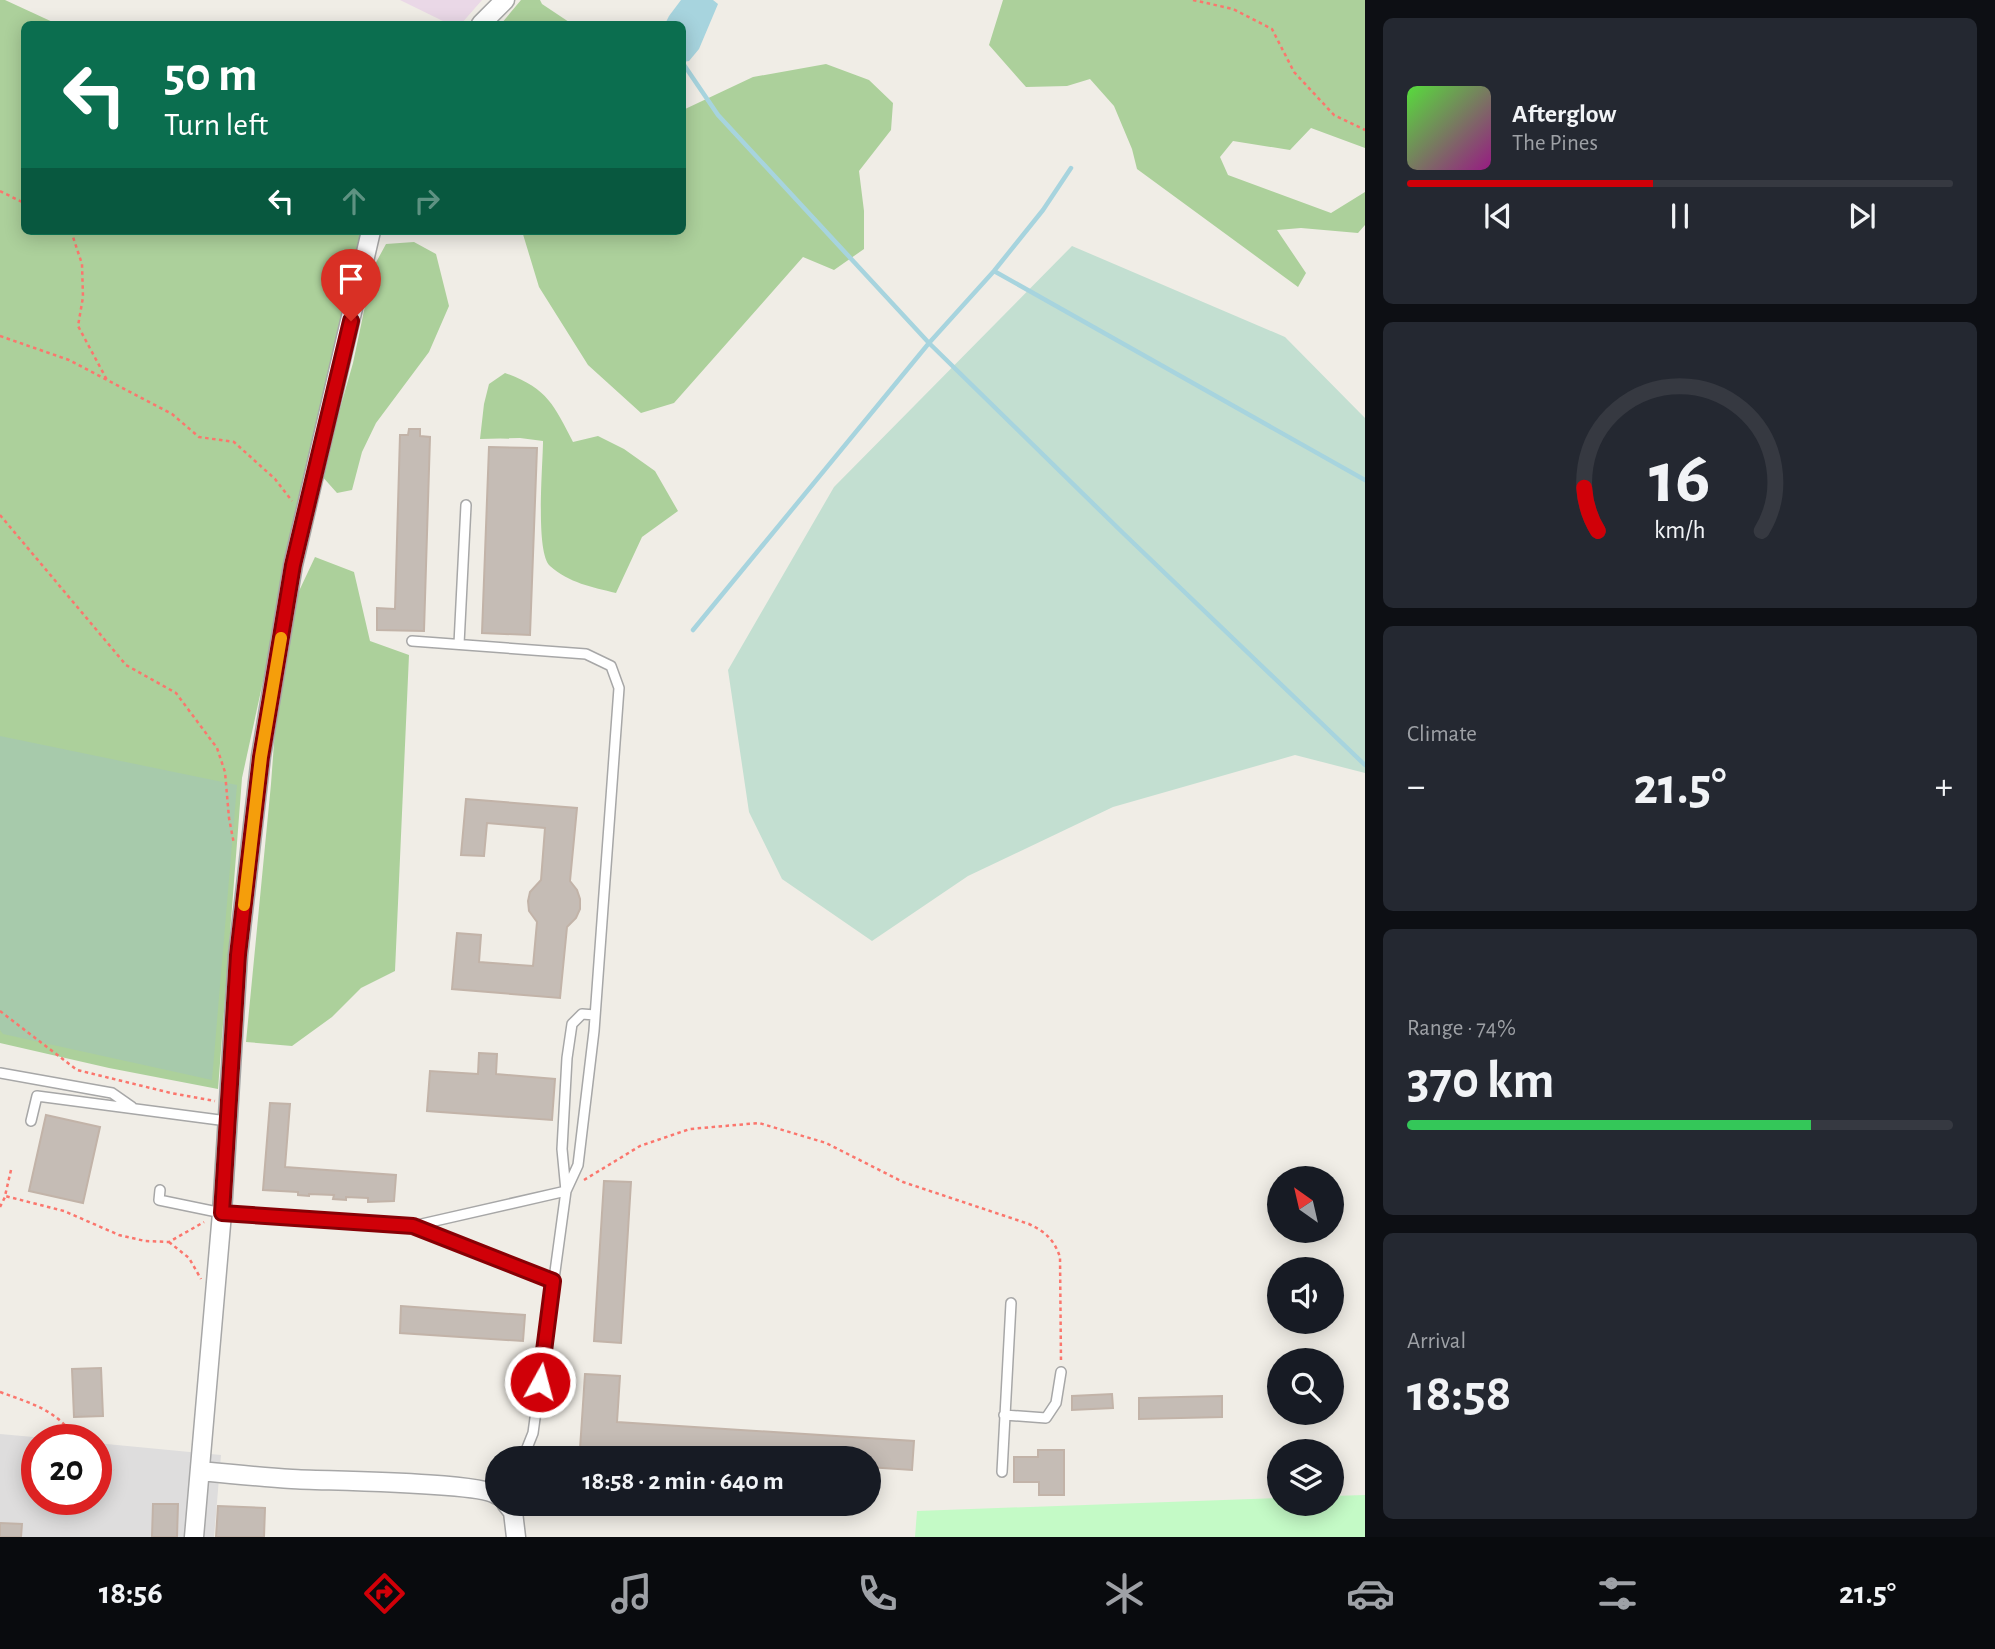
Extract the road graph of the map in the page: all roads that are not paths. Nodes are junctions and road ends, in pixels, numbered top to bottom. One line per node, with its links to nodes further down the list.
1 (505, 0): 2 (street)
2 (484, 21)
3 (370, 235): 10 (street)
4 (466, 505): 6 (lane)
5 (412, 641): 6 (lane)
6 (458, 645): 7 (lane)
7 (595, 1015): 13 (lane); 13 (lane)
8 (0, 1073): 9 (lane)
9 (135, 1109): 10 (lane); 11 (lane)
10 (228, 1112): 14 (street)
11 (31, 1121)
12 (160, 1190): 14 (lane)
13 (566, 1191): 15 (lane); 16 (lane)
14 (222, 1213): 15 (lane); 21 (street)
15 (413, 1226): 16 (lane)
16 (553, 1281): 20 (lane)
17 (1010, 1303): 19 (lane)
18 (1061, 1372): 19 (lane)
19 (1004, 1415): 22 (lane)
20 (528, 1446)
21 (200, 1471): 23 (street); 25 (street)
22 (1002, 1472)
23 (485, 1491)
24 (513, 1516): 26 (street)
25 (194, 1537)
26 (516, 1537)

